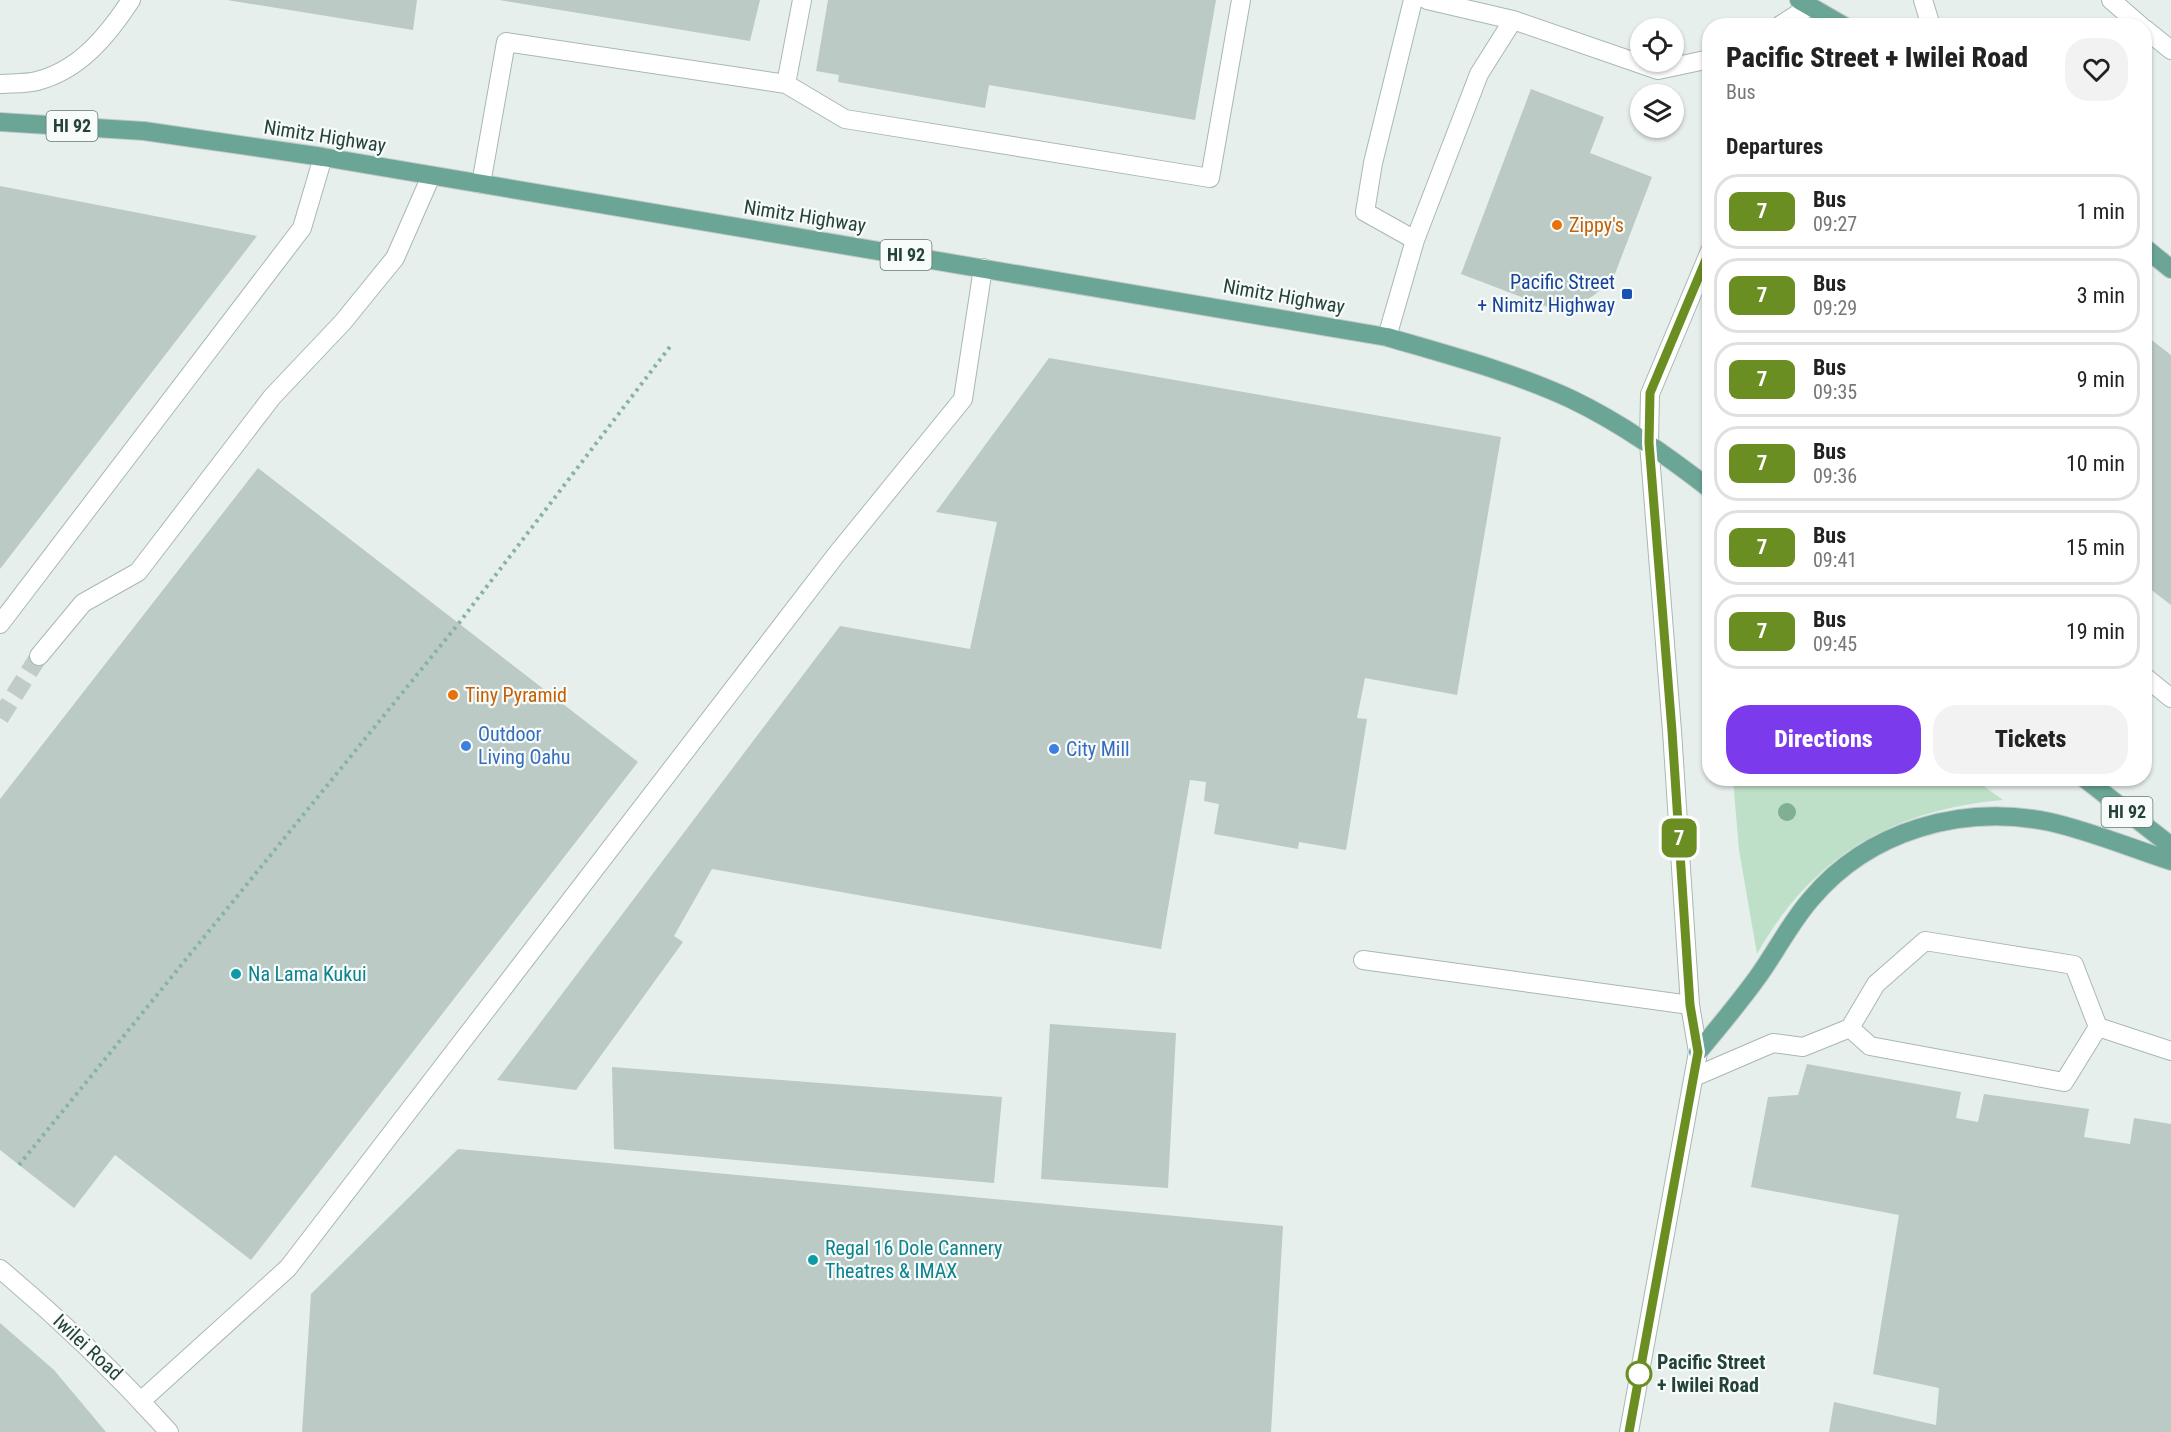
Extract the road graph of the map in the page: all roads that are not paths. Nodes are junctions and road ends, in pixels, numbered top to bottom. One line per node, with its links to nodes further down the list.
1 (131, 0): 18 (street)
2 (802, 0): 19 (street)
3 (1242, 0): 19 (street)
4 (1413, 0): 24 (street)
5 (1427, 0): 14 (street)
6 (1923, 0): 12 (street)
7 (2111, 0): 13 (street)
8 (1808, 2): 9 (street); 10 (street); 11 (main road)
9 (1789, 18)
10 (1804, 18)
11 (1832, 18)
12 (1929, 18)
13 (2132, 18)
14 (1513, 20): 17 (street); 24 (street)
15 (2152, 35): 16 (street)
16 (2171, 50)
17 (1702, 61)
18 (0, 84)
19 (786, 84): 23 (street)
20 (0, 122): 21 (main road, Nimitz Highway / HI 92)
21 (323, 157): 22 (main road, Nimitz Highway / HI 92); 32 (street)
22 (431, 176): 23 (main road, Nimitz Highway / HI 92); 33 (street)
23 (481, 184): 26 (main road, Nimitz Highway / HI 92)
24 (1415, 240): 29 (street)
25 (2152, 254): 28 (main road)
26 (983, 268): 29 (main road, Nimitz Highway / HI 92); 47 (street)
27 (1702, 269): 30 (street)
28 (2171, 269)
29 (1387, 337): 30 (main road, Nimitz Highway / HI 92)
30 (1649, 443): 31 (main road, Nimitz Highway / HI 92); 40 (street)
31 (1702, 483)
32 (0, 624)
33 (39, 656)
34 (2152, 683): 35 (street)
35 (2171, 698)
36 (2094, 786): 37 (main road, HI 92)
37 (2171, 846)
38 (2171, 861): 44 (main road)
39 (1363, 960): 40 (street)
40 (1690, 1005): 44 (street)
41 (2098, 1027): 42 (street); 42 (street); 43 (street)
42 (1850, 1028): 45 (street)
43 (2171, 1051)
44 (1698, 1052): 45 (street)
45 (1694, 1077): 49 (street)
46 (0, 1269): 47 (street, Iwilei Road)
47 (141, 1401): 48 (street, Iwilei Road)
48 (169, 1432)
49 (1629, 1432)

